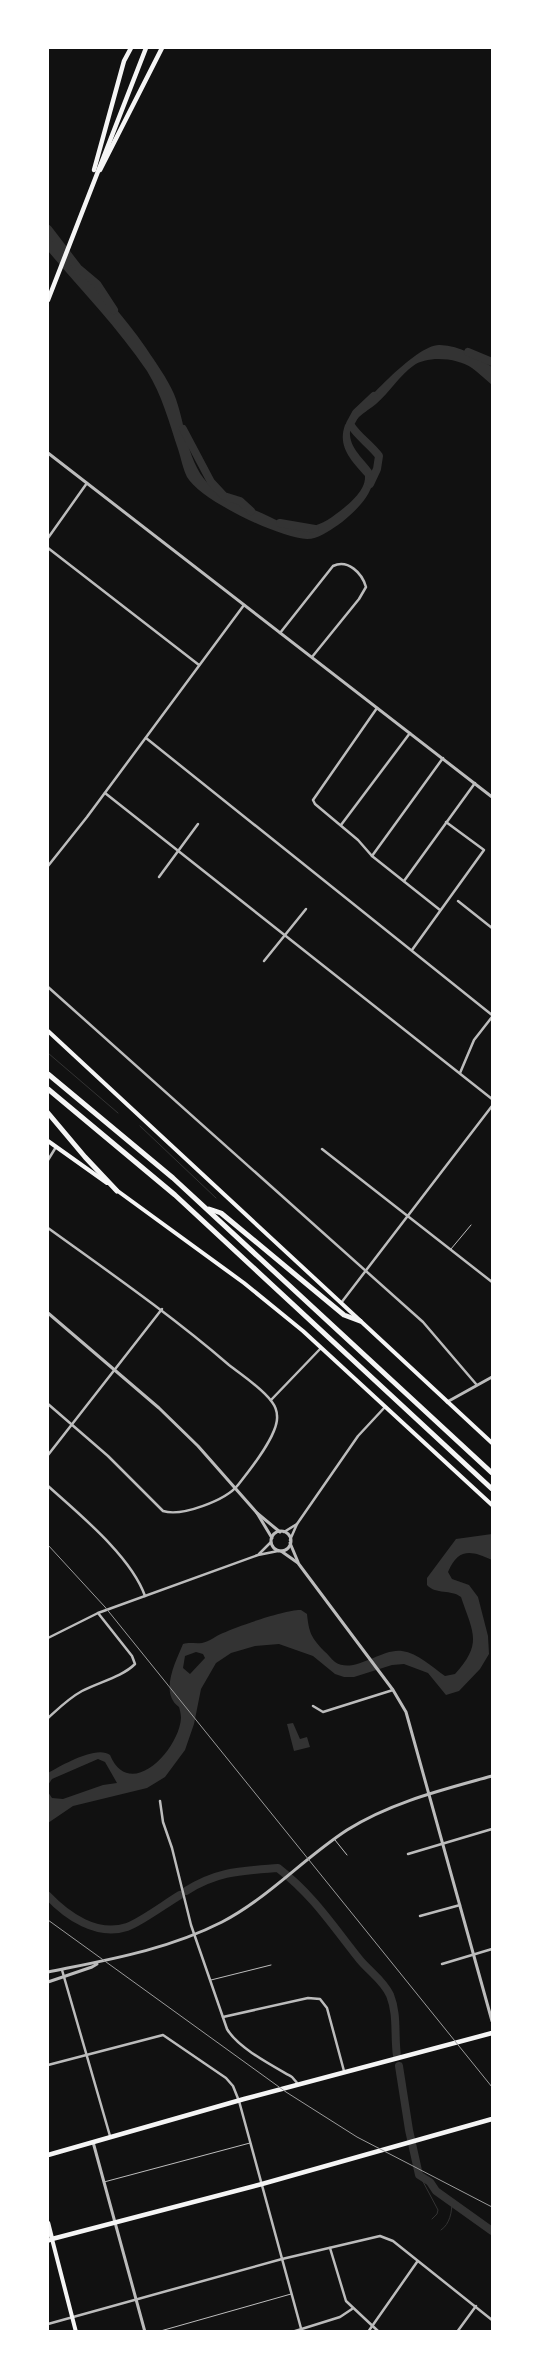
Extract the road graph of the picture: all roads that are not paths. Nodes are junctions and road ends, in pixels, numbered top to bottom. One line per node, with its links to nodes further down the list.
1 (131, 48): 4 (main road)
2 (146, 48): 4 (main road)
3 (162, 48): 4 (main road)
4 (88, 191): 5 (main road)
5 (48, 300)
6 (48, 453): 7 (street)
7 (86, 483): 8 (street); 10 (street)
8 (48, 538)
9 (48, 548): 13 (street)
10 (244, 605): 11 (street); 13 (street)
11 (280, 633): 12 (street); 12 (street)
12 (312, 658): 14 (street)
13 (199, 665): 16 (street)
14 (377, 708): 15 (street); 23 (street)
15 (410, 734): 17 (street); 23 (street)
16 (146, 738): 19 (street); 34 (street)
17 (443, 758): 18 (street); 25 (street)
18 (475, 784): 20 (street); 21 (street)
19 (105, 793): 24 (street); 26 (street)
20 (492, 797)
21 (446, 822): 28 (street); 31 (street)
22 (198, 824): 24 (street)
23 (341, 825): 25 (street)
24 (178, 851): 27 (street); 33 (street)
25 (372, 856): 28 (street)
26 (48, 866)
27 (159, 876)
28 (404, 881): 31 (street)
29 (458, 901): 32 (street)
30 (306, 909): 33 (street)
31 (440, 910): 34 (street)
32 (492, 928)
33 (285, 935): 35 (street); 40 (street)
34 (412, 950): 37 (street)
35 (264, 961)
36 (48, 987): 55 (street)
37 (492, 1016): 40 (street)
38 (48, 1031): 57 (main road)
39 (48, 1074): 50 (highway)
40 (460, 1074): 42 (street)
41 (48, 1089): 75 (highway)
42 (492, 1099)
43 (492, 1106): 51 (street)
44 (48, 1113): 49 (highway)
45 (48, 1141): 46 (main road)
46 (56, 1146): 48 (street); 49 (main road)
47 (322, 1149): 51 (street)
48 (48, 1160)
49 (118, 1190): 61 (main road)
50 (207, 1208): 60 (highway); 72 (highway)
51 (409, 1217): 54 (street); 55 (street)
52 (471, 1225): 54 (lane)
53 (48, 1228): 58 (street)
54 (451, 1250): 56 (street)
55 (368, 1272): 57 (street); 64 (street)
56 (492, 1282)
57 (341, 1303): 60 (main road)
58 (162, 1309): 62 (street); 65 (street)
59 (48, 1313): 62 (street)
60 (360, 1321): 66 (main road)
61 (322, 1347): 65 (street); 68 (main road)
62 (114, 1369): 69 (street); 74 (street)
63 (492, 1377): 64 (street)
64 (476, 1384): 66 (street)
65 (271, 1400): 74 (street)
66 (447, 1402): 70 (main road)
67 (48, 1404): 69 (street)
68 (386, 1406): 76 (main road); 78 (street)
69 (73, 1424): 71 (street); 74 (street)
70 (492, 1443)
71 (48, 1455)
72 (492, 1473)
73 (48, 1486): 85 (street)
74 (235, 1489): 77 (street)
75 (492, 1489)
76 (492, 1505)
77 (257, 1513): 79 (street); 80 (street)
78 (297, 1524): 79 (street); 81 (street)
79 (282, 1532): 80 (street); 81 (street)
80 (272, 1540): 82 (street); 83 (street)
81 (290, 1542): 82 (street); 84 (street)
82 (280, 1551): 83 (street); 84 (street)
83 (258, 1555): 85 (street)
84 (298, 1563): 88 (street)
85 (146, 1596): 86 (street)
86 (98, 1613): 87 (street); 90 (street)
87 (48, 1638)
88 (393, 1690): 89 (street); 92 (street)
89 (313, 1706)
90 (48, 1718)
91 (492, 1778): 92 (street)
92 (430, 1793): 95 (street); 96 (street)
93 (160, 1802): 101 (street)
94 (492, 1830): 96 (street)
95 (335, 1839): 98 (lane); 101 (street)
96 (443, 1843): 97 (street); 99 (street)
97 (408, 1854)
98 (346, 1855)
99 (460, 1905): 100 (street); 103 (street)
100 (420, 1916)
101 (194, 1935): 104 (street); 110 (street)
102 (492, 1949): 103 (street)
103 (474, 1955): 105 (street); 113 (street)
104 (97, 1963): 107 (street); 109 (street)
105 (442, 1964)
106 (271, 1965): 110 (lane)
107 (62, 1970): 108 (street); 109 (street)
108 (48, 1972)
109 (66, 1977): 111 (street); 115 (street)
110 (210, 1980): 112 (street)
111 (48, 1982)
112 (223, 2017): 117 (street); 118 (street)
113 (492, 2021)
114 (492, 2032): 117 (main road)
115 (88, 2055): 116 (street); 119 (street); 121 (street)
116 (48, 2065)
117 (345, 2073): 118 (main road)
118 (299, 2085): 119 (main road)
119 (240, 2101): 121 (main road); 123 (street)
120 (492, 2119): 126 (main road)
121 (110, 2138): 122 (main road)
122 (93, 2142): 124 (main road); 125 (street)
123 (250, 2143): 125 (lane); 126 (street)
124 (48, 2155)
125 (104, 2182): 127 (street)
126 (262, 2184): 127 (main road); 131 (street)
127 (115, 2222): 129 (main road); 134 (street)
128 (48, 2223): 129 (main road)
129 (50, 2240): 137 (main road)
130 (330, 2248): 131 (street); 132 (street); 136 (street)
131 (282, 2259): 133 (street); 134 (street)
132 (417, 2262): 135 (street); 140 (street)
133 (292, 2293): 141 (street); 144 (lane)
134 (136, 2300): 137 (street); 143 (street)
135 (476, 2306): 138 (street); 148 (street)
136 (352, 2308): 140 (street); 141 (street)
137 (72, 2317): 139 (street); 142 (main road)
138 (492, 2320)
139 (48, 2324)
140 (371, 2326): 146 (street); 147 (street)
141 (302, 2330): 145 (street)
142 (76, 2332)
143 (144, 2332)
144 (157, 2332)
145 (292, 2332)
146 (368, 2332)
147 (379, 2332)
148 (457, 2332)

